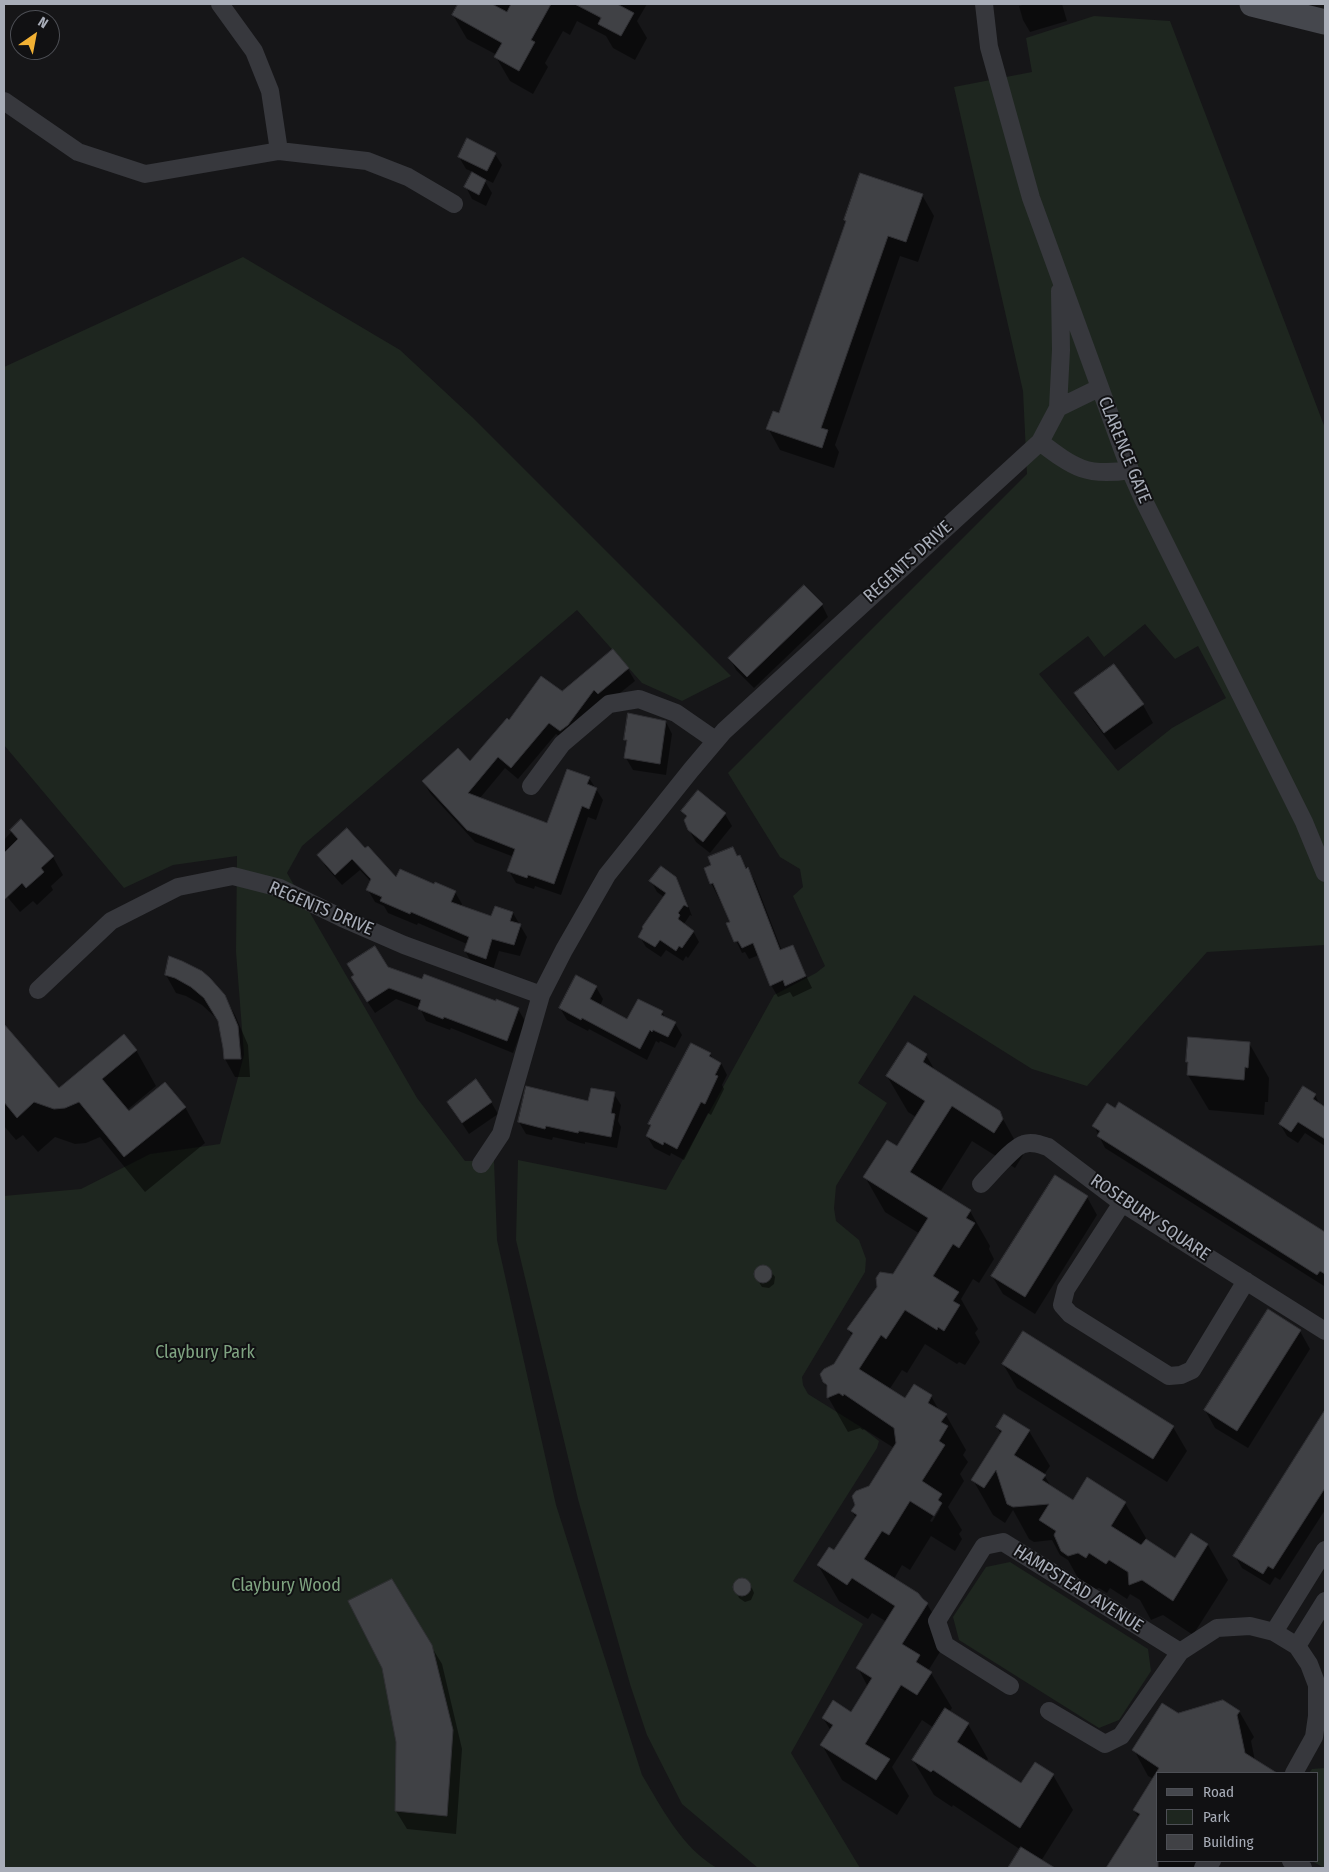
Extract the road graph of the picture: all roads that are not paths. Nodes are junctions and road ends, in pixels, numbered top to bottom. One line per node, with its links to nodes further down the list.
1 (220, 4): 6 (street)
2 (984, 4): 8 (street, CLARENCE GATE)
3 (1252, 4): 4 (main road)
4 (1325, 22)
5 (4, 101): 6 (street)
6 (279, 151): 7 (street)
7 (454, 204)
8 (1060, 278): 9 (street, CLARENCE GATE); 10 (street)
9 (1099, 388): 10 (street); 12 (street, CLARENCE GATE)
10 (1058, 408): 11 (street, REGENTS DRIVE)
11 (1040, 442): 12 (street); 13 (street, REGENTS DRIVE)
12 (1130, 470): 15 (street, CLARENCE GATE)
13 (715, 740): 14 (street); 17 (street, REGENTS DRIVE)
14 (531, 786)
15 (1325, 873)
16 (38, 990): 17 (street, REGENTS DRIVE)
17 (541, 995): 18 (street, REGENTS DRIVE)
18 (481, 1164)
19 (981, 1184): 20 (street, ROSEBURY SQUARE)
20 (1122, 1203): 21 (street, ROSEBURY SQUARE); 21 (street)
21 (1246, 1281): 22 (street, ROSEBURY SQUARE)
22 (1325, 1331)
23 (1325, 1550): 25 (street)
24 (1325, 1601): 26 (street)
25 (1274, 1632): 26 (street); 27 (street)
26 (1297, 1646): 30 (street)
27 (1180, 1652): 28 (street, HAMPSTEAD AVENUE); 29 (street)
28 (1010, 1686)
29 (1049, 1711)
30 (1320, 1741): 31 (street)
31 (1295, 1772)

